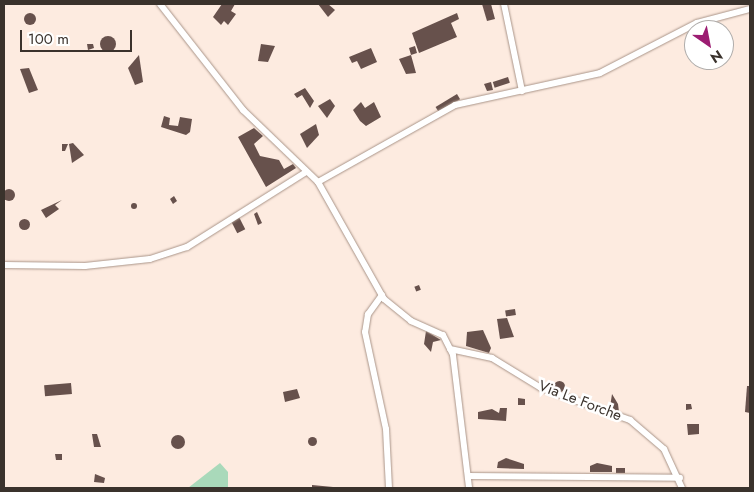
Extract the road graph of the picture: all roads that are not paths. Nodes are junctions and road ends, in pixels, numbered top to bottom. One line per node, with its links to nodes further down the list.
1 (160, 4): 5 (street)
2 (504, 4): 4 (street)
3 (750, 9): 4 (street)
4 (522, 91): 6 (street)
5 (306, 172): 6 (street); 7 (street)
6 (318, 182): 8 (street)
7 (4, 265)
8 (382, 295): 9 (street); 12 (street)
9 (450, 349): 10 (street); 11 (street, Via Le Forche)
10 (468, 476): 11 (street); 13 (street)
11 (680, 478): 14 (street, Via Le Forche)
12 (389, 488)
13 (470, 488)
14 (682, 488)

